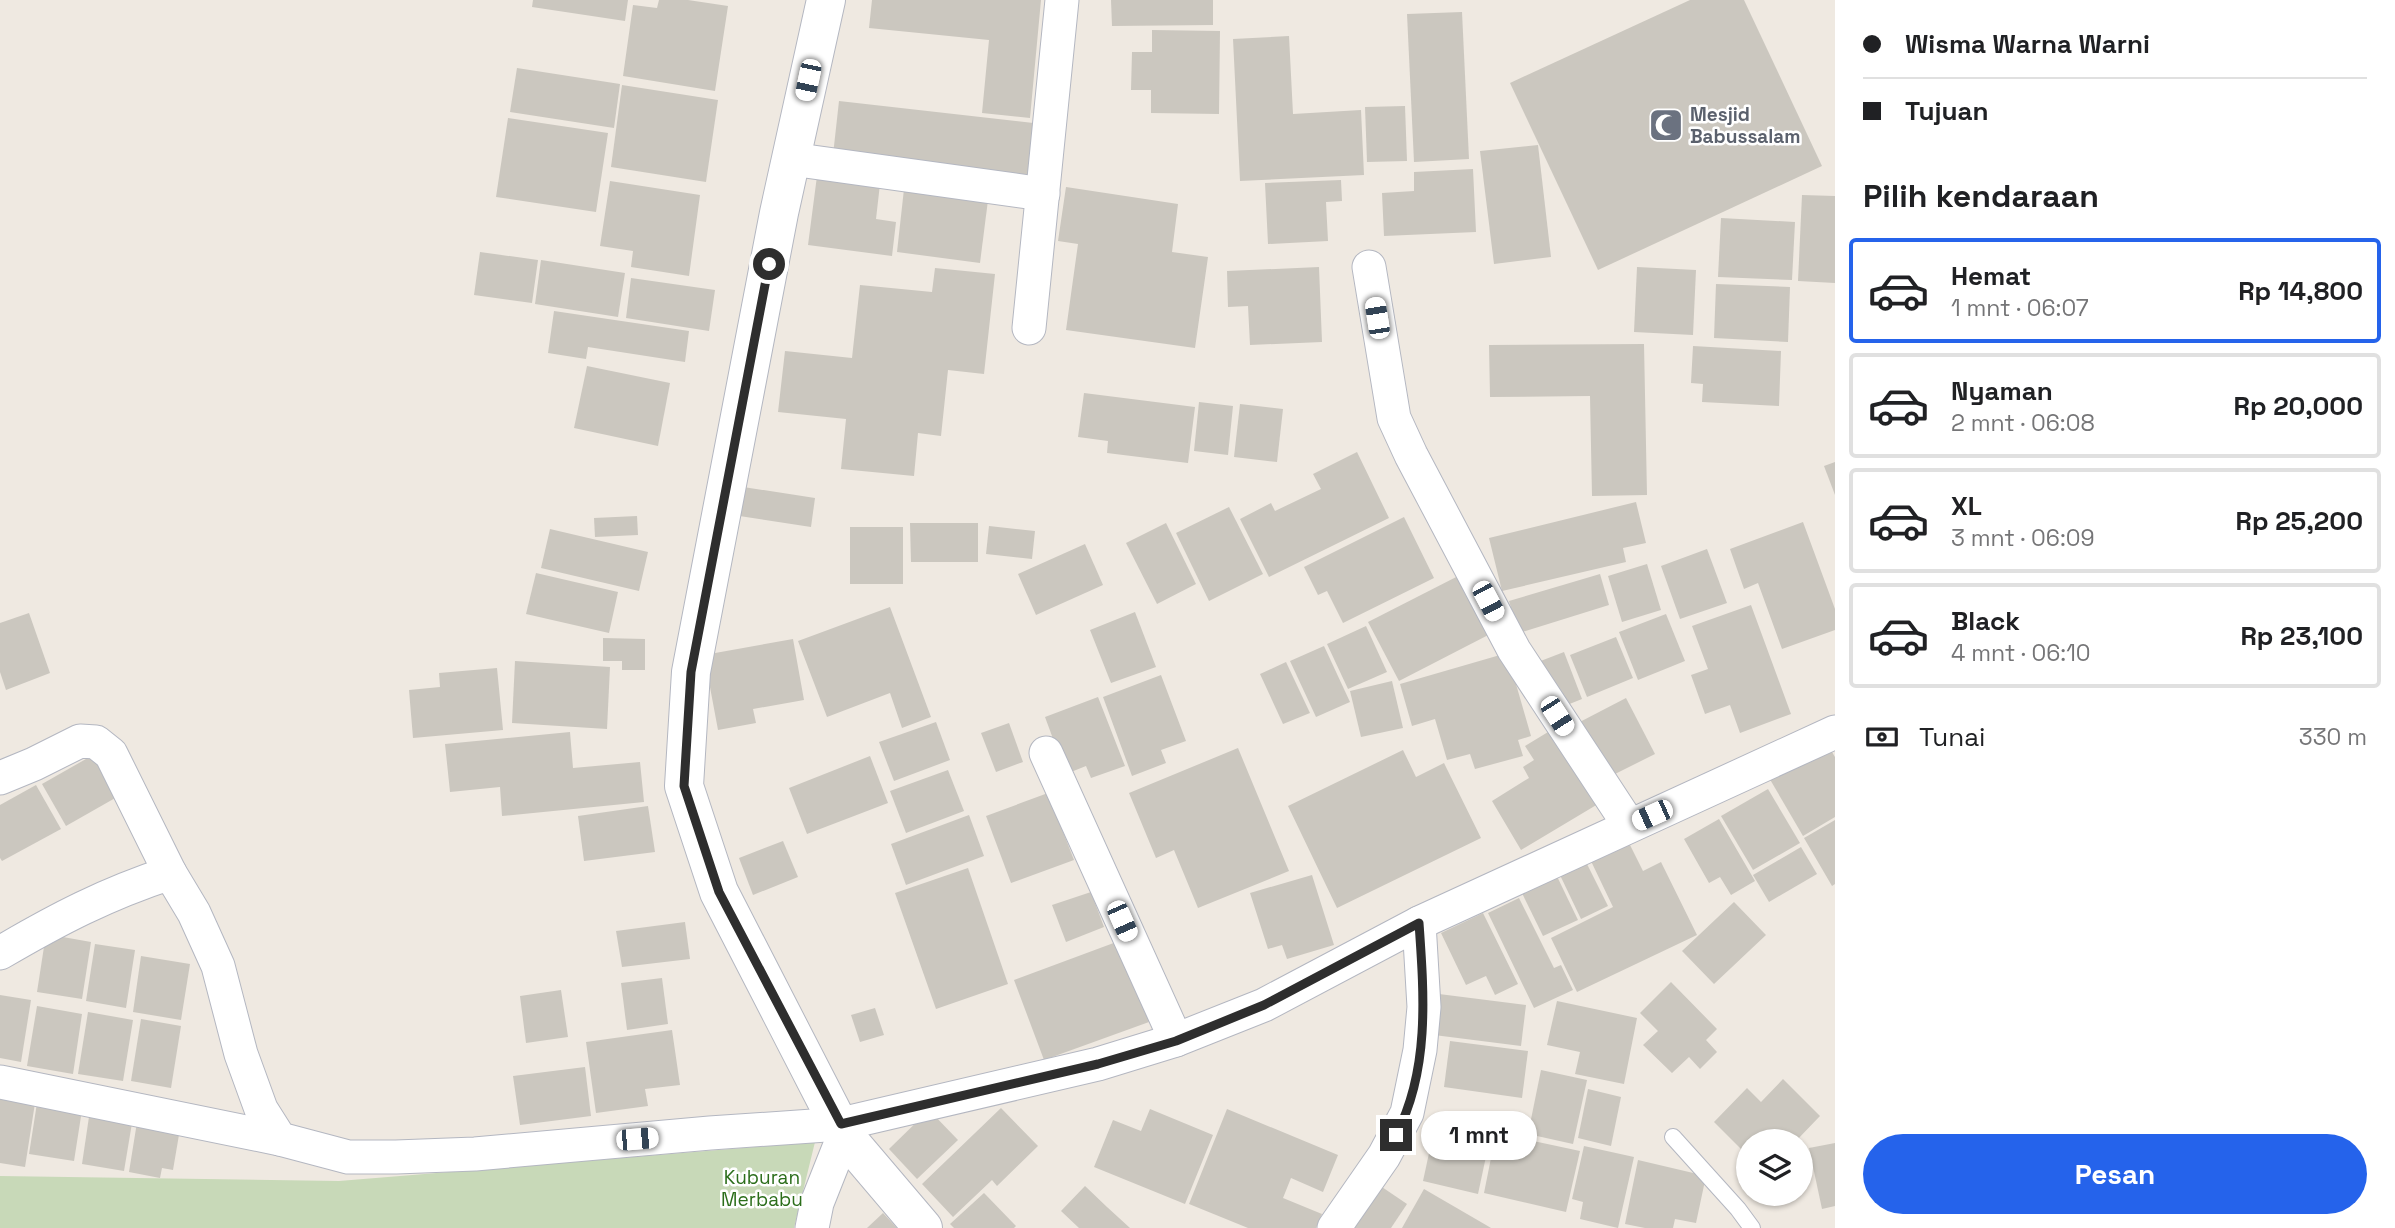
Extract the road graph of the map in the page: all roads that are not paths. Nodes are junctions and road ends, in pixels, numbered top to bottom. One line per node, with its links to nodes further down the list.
1 (826, 0): 3 (street)
2 (1062, 0): 4 (street)
3 (790, 159): 4 (street); 16 (street)
4 (1043, 194): 6 (street)
5 (1369, 267): 10 (street)
6 (1029, 328)
7 (1835, 732): 10 (street)
8 (1046, 753): 14 (street)
9 (0, 778): 11 (street)
10 (1629, 825): 12 (street)
11 (170, 873): 13 (street); 18 (street)
12 (1419, 923): 14 (street); 21 (street)
13 (0, 953)
14 (1176, 1041): 16 (street)
15 (0, 1083): 18 (street)
16 (842, 1129): 18 (street); 19 (street); 20 (street)
17 (1673, 1137): 22 (lane)
18 (280, 1139)
19 (812, 1228)
20 (923, 1228)
21 (1334, 1228)
22 (1752, 1228)

